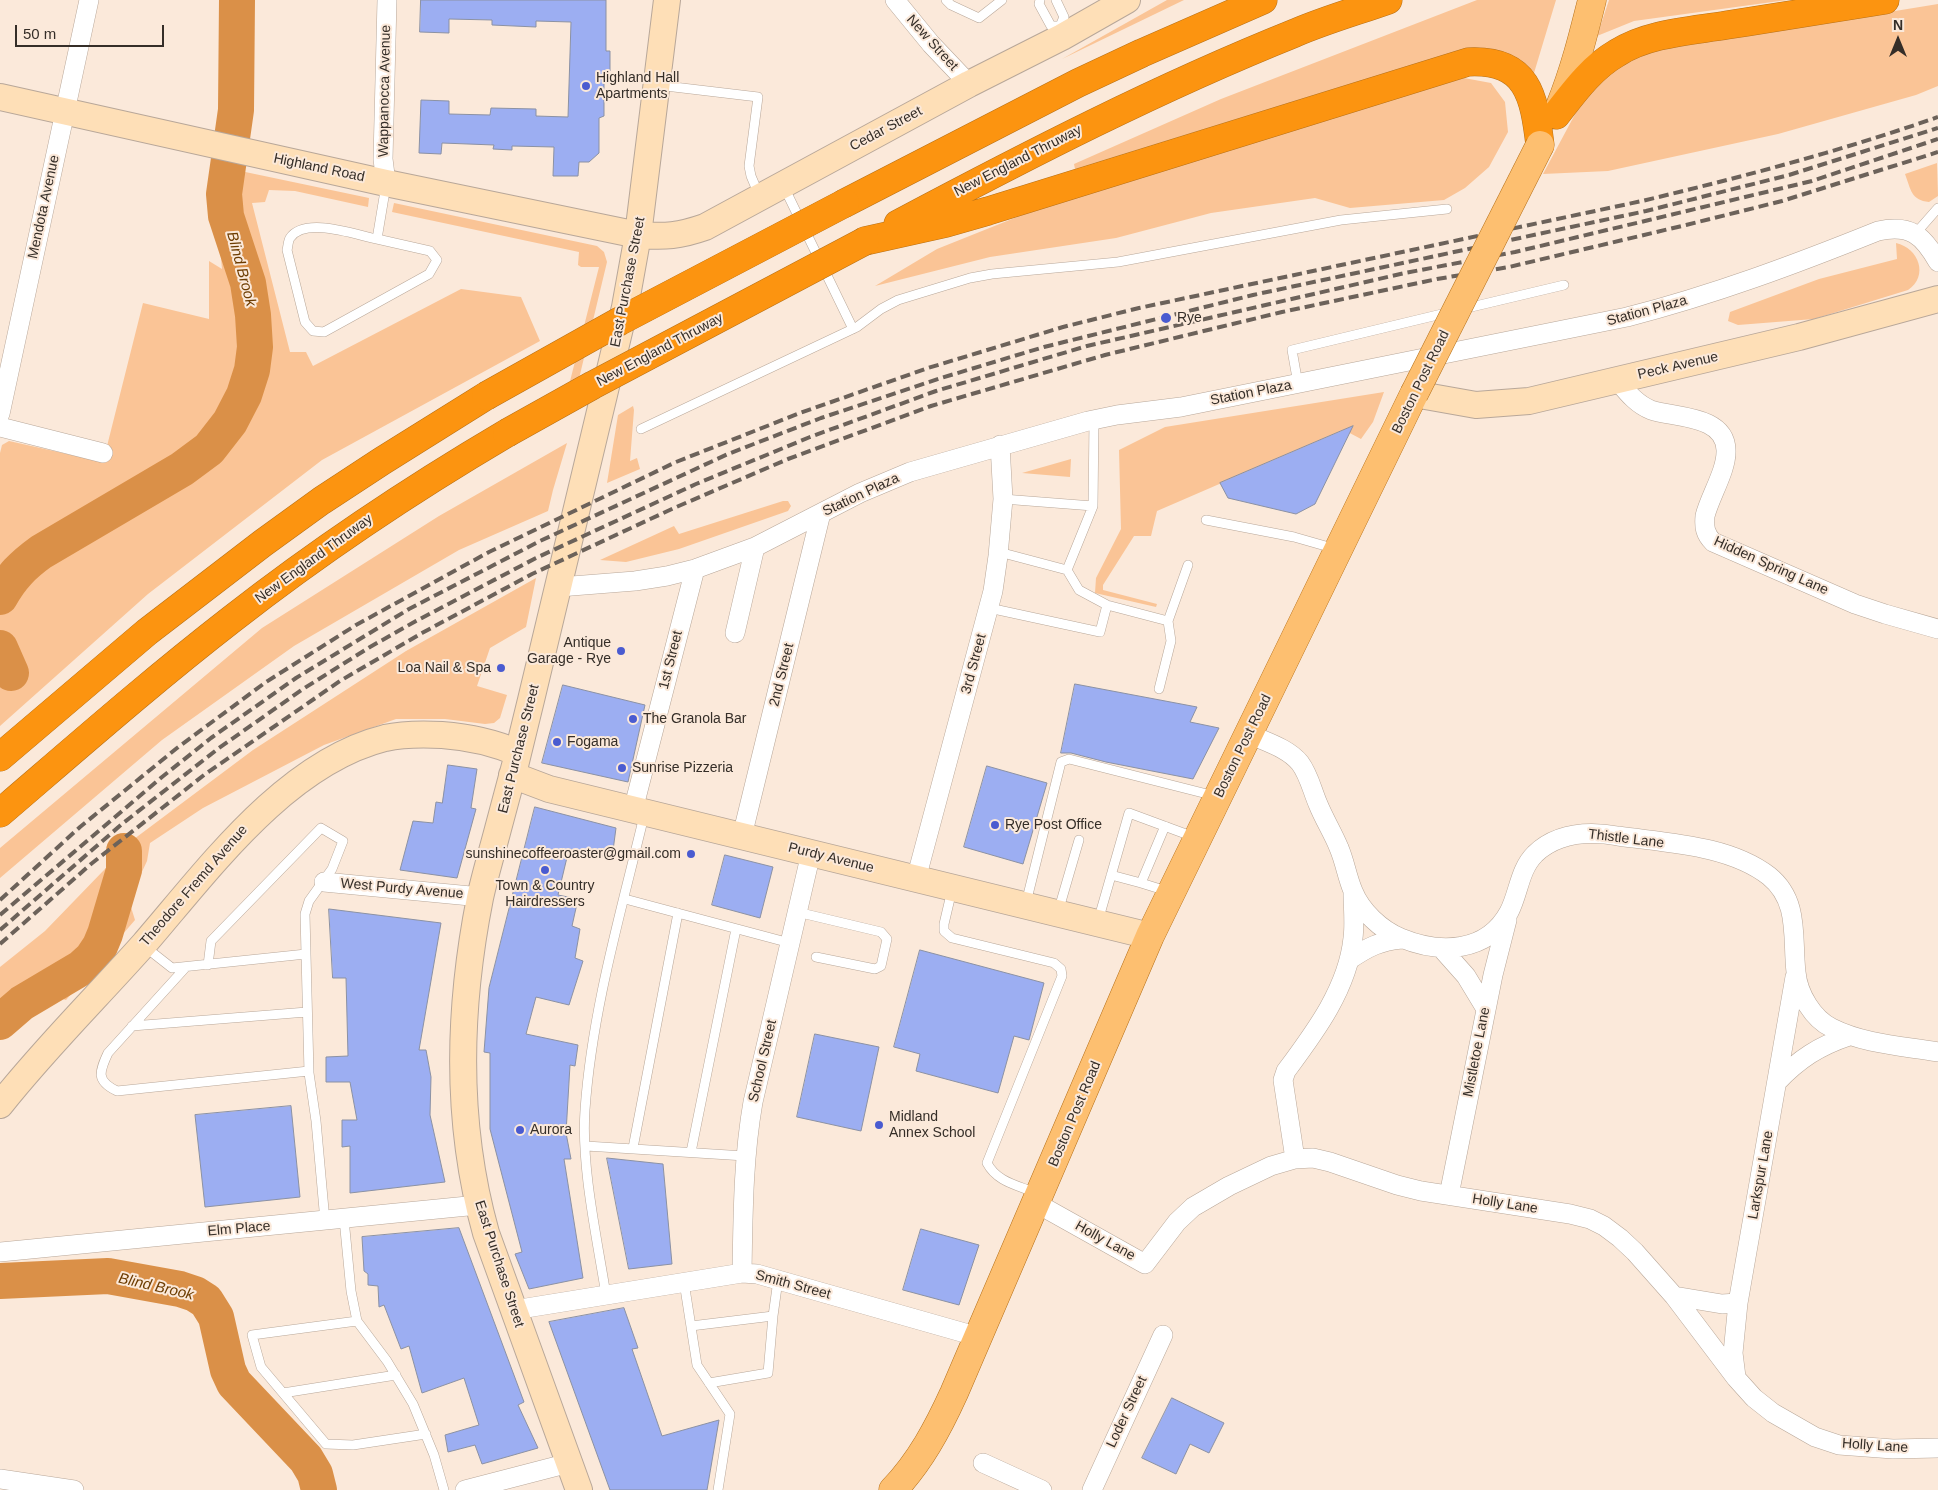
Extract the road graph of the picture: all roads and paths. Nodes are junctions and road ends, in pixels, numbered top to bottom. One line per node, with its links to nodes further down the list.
1 (89, 0): 18 (street, Mendota Avenue)
2 (387, 0): 21 (street, Wappanocca Avenue)
3 (667, 0): 16 (street, East Purchase Street)
4 (895, 0): 15 (street, New Street)
5 (946, 0): 6 (lane)
6 (1002, 0)
7 (1040, 0): 14 (lane)
8 (1056, 0): 14 (lane)
9 (1127, 0): 14 (street, Cedar Street)
10 (1264, 0): 61 (highway, bridge)
11 (1388, 0): 29 (highway, New England Thruway)
12 (1592, 0): 19 (main road, Boston Post Road)
13 (1885, 0): 19 (highway)
14 (1063, 31): 15 (street, Cedar Street)
15 (969, 84): 22 (street, Cedar Street)
16 (657, 85): 23 (lane); 27 (street, East Purchase Street)
17 (0, 97): 18 (street, Highland Road)
18 (64, 112): 21 (street, Highland Road); 37 (street, Mendota Avenue)
19 (1556, 115): 20 (main road, Boston Post Road)
20 (1540, 145): 29 (highway); 36 (main road, Boston Post Road, bridge)
21 (386, 183): 27 (street, Highland Road); 28 (lane)
22 (783, 185): 23 (street, Cedar Street); 33 (lane)
23 (760, 197): 27 (street, Cedar Street)
24 (1938, 208): 26 (lane)
25 (1447, 210): 33 (lane)
26 (1916, 233): 30 (street); 35 (street, Station Plaza)
27 (638, 234): 53 (street, East Purchase Street)
28 (377, 239): 28 (lane)
29 (865, 241): 65 (highway, New England Thruway, bridge)
30 (1938, 262)
31 (1564, 285): 35 (lane)
32 (1938, 299): 34 (street, Peck Avenue)
33 (853, 329): 40 (lane)
34 (1617, 380): 36 (street, Peck Avenue); 57 (street, Hidden Spring Lane)
35 (1298, 384): 38 (street, Station Plaza)
36 (1414, 394): 48 (main road, Boston Post Road)
37 (0, 414)
38 (1094, 420): 41 (street, Station Plaza); 44 (lane)
39 (0, 427): 42 (street)
40 (641, 429)
41 (1000, 445): 43 (street, 3rd Street); 45 (street, Station Plaza)
42 (103, 453)
43 (1003, 499): 44 (lane); 49 (street, 3rd Street)
44 (1093, 506): 52 (lane)
45 (821, 513): 47 (street, Station Plaza); 67 (street, 2nd Street)
46 (1206, 520): 48 (lane)
47 (755, 547): 51 (street, Station Plaza); 58 (street)
48 (1339, 549): 60 (main road, Boston Post Road)
49 (998, 552): 52 (lane); 55 (street, 3rd Street)
50 (1188, 564): 56 (lane)
51 (695, 569): 53 (street, Station Plaza); 64 (street, 1st Street)
52 (1067, 570): 54 (lane)
53 (558, 587): 62 (street, East Purchase Street)
54 (1107, 605): 55 (lane); 56 (lane)
55 (988, 608): 72 (street, 3rd Street)
56 (1168, 621): 59 (lane)
57 (1938, 629)
58 (735, 633)
59 (1159, 689)
60 (1249, 734): 63 (main road, Boston Post Road); 77 (street, Thistle Lane)
61 (0, 757)
62 (516, 764): 64 (street, Purdy Avenue); 78 (street, East Purchase Street); 90 (street, Theodore Fremd Avenue)
63 (1218, 797): 68 (main road, Boston Post Road); 80 (lane)
64 (639, 811): 67 (street, Purdy Avenue); 79 (lane)
65 (0, 812)
66 (1165, 826): 68 (lane); 71 (lane); 74 (lane)
67 (742, 836): 70 (street, Purdy Avenue)
68 (1198, 838): 76 (main road, Boston Post Road)
69 (1079, 840): 84 (lane)
70 (811, 853): 72 (street, Purdy Avenue); 82 (street, School Street)
71 (1112, 875): 74 (lane); 85 (lane)
72 (916, 879): 75 (street, Purdy Avenue)
73 (324, 882): 78 (street, West Purdy Avenue); 92 (lane); 95 (lane)
74 (1141, 883): 76 (lane)
75 (952, 888): 80 (street, Purdy Avenue); 112 (lane)
76 (1172, 892): 87 (main road, Boston Post Road)
77 (1353, 892): 88 (street, Thistle Lane); 94 (street)
78 (481, 897): 113 (street, East Purchase Street)
79 (625, 899): 83 (lane); 106 (lane)
80 (1026, 906): 84 (street, Purdy Avenue)
81 (1510, 911): 91 (street, Thistle Lane); 97 (street, Thistle Lane); 98 (street, Mistletoe Lane)
82 (797, 912): 89 (street, School Street); 93 (lane)
83 (678, 913): 86 (lane); 107 (lane)
84 (1057, 913): 85 (street, Purdy Avenue)
85 (1097, 923): 87 (street, Purdy Avenue)
86 (736, 929): 89 (lane); 108 (lane)
87 (1150, 936): 112 (main road, Boston Post Road)
88 (1402, 939): 91 (street, Thistle Lane); 94 (street)
89 (790, 943): 109 (street, School Street)
90 (142, 945): 96 (lane); 105 (street, Theodore Fremd Avenue)
91 (1442, 949): 98 (street)
92 (306, 954): 95 (lane); 99 (lane)
93 (816, 957)
94 (1349, 960): 110 (street)
95 (208, 964): 96 (lane)
96 (186, 967): 100 (lane)
97 (1796, 974): 101 (street, Thistle Lane); 104 (street, Larkspur Lane)
98 (1486, 1010): 111 (street, Mistletoe Lane)
99 (307, 1012): 100 (lane); 103 (lane)
100 (132, 1026): 103 (lane)
101 (1849, 1036): 102 (street, Thistle Lane); 104 (street)
102 (1938, 1052)
103 (309, 1071): 115 (lane)
104 (1777, 1082): 122 (street, Larkspur Lane)
105 (0, 1105)
106 (586, 1146): 107 (lane); 120 (lane)
107 (633, 1148): 108 (lane)
108 (691, 1152): 109 (lane)
109 (745, 1156): 117 (street, School Street)
110 (1295, 1159): 111 (street, Holly Lane); 112 (street, Holly Lane)
111 (1449, 1195): 121 (street, Holly Lane)
112 (1038, 1199): 128 (main road, Boston Post Road)
113 (478, 1205): 114 (street, Elm Place); 123 (street, East Purchase Street)
114 (344, 1219): 115 (street, Elm Place); 125 (lane)
115 (325, 1220): 116 (street, Elm Place)
116 (0, 1252)
117 (742, 1273): 118 (street, Smith Street); 119 (street, Smith Street)
118 (778, 1280): 124 (lane); 128 (street, Smith Street)
119 (684, 1282): 120 (street, Smith Street); 126 (lane)
120 (606, 1295): 123 (street, Smith Street)
121 (1674, 1296): 122 (street); 130 (street, Holly Lane)
122 (1738, 1304): 130 (street, Larkspur Lane)
123 (514, 1310): 135 (street, East Purchase Street)
124 (773, 1316): 126 (lane); 131 (lane)
125 (357, 1321): 129 (lane); 132 (lane)
126 (691, 1326): 131 (lane)
127 (1163, 1335): 145 (street, Loder Street)
128 (979, 1337): 143 (main road, Boston Post Road)
129 (396, 1375): 132 (lane); 133 (lane)
130 (1736, 1378): 134 (street, Holly Lane)
131 (709, 1383): 142 (lane)
132 (283, 1393): 133 (lane)
133 (426, 1434): 139 (lane)
134 (1938, 1448)
135 (569, 1463): 140 (street); 141 (street, East Purchase Street)
136 (983, 1463): 144 (street)
137 (0, 1479): 138 (street)
138 (74, 1490)
139 (444, 1490)
140 (465, 1490)
141 (579, 1490)
142 (718, 1490)
143 (893, 1490)
144 (1042, 1490)
145 (1092, 1490)

